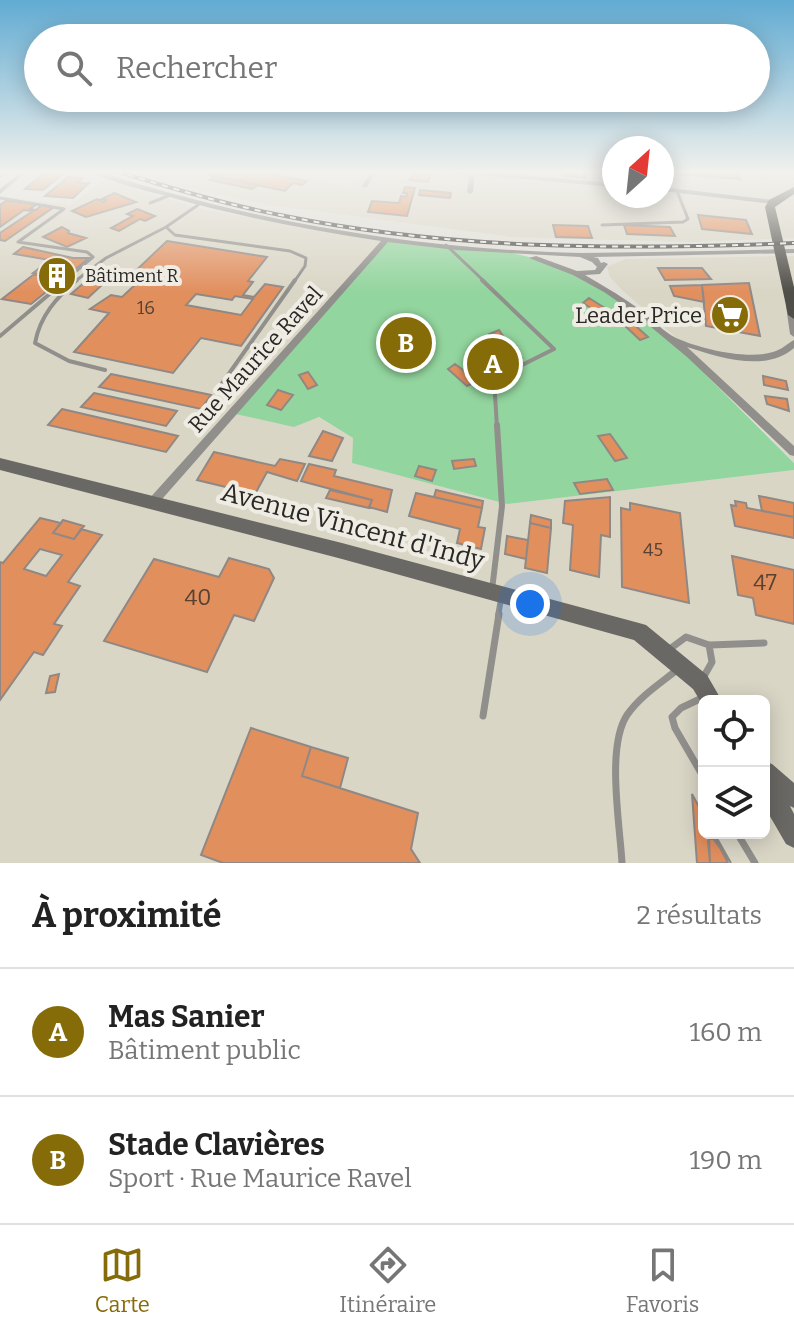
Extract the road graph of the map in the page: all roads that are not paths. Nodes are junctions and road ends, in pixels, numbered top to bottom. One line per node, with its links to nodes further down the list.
1 (61, 211): 25 (lane)
2 (189, 211): 8 (lane)
3 (232, 211): 10 (street)
4 (686, 211): 7 (lane)
5 (772, 211): 9 (main road)
6 (779, 211): 9 (main road)
7 (602, 225)
8 (166, 227): 27 (lane); 28 (lane)
9 (777, 236): 13 (main road)
10 (386, 240): 11 (street); 31 (street, Rue Maurice Ravel)
11 (446, 245): 12 (street); 32 (lane)
12 (503, 251): 14 (street); 18 (street)
13 (788, 254): 16 (street); 20 (main road)
14 (569, 255): 15 (street); 18 (street)
15 (581, 255): 16 (street); 17 (street)
16 (625, 255): 17 (street)
17 (600, 268): 19 (street); 21 (street)
18 (567, 269): 19 (street)
19 (576, 273): 21 (street)
20 (790, 282): 22 (main road); 23 (street)
21 (617, 294): 24 (street)
22 (794, 315)
23 (794, 334)
24 (666, 335): 26 (street); 29 (street)
25 (0, 336)
26 (794, 343)
27 (105, 370)
28 (216, 392)
29 (794, 452)
30 (0, 464): 31 (street, Avenue Vincent d'Indy)
31 (152, 503): 32 (street, Avenue Vincent d'Indy)
32 (497, 592): 35 (street, Avenue Vincent d'Indy); 38 (lane)
33 (764, 643): 34 (lane)
34 (709, 645): 35 (lane); 37 (lane)
35 (666, 652): 36 (street, Avenue Vincent d'Indy)
36 (682, 666): 37 (street, Avenue Vincent d'Indy); 45 (lane)
37 (707, 693): 39 (lane)
38 (483, 716)
39 (698, 768)
40 (770, 777): 42 (street)
41 (770, 794): 43 (street)
42 (794, 797)
43 (794, 836)
44 (741, 839): 46 (lane)
45 (622, 863)
46 (755, 863)

